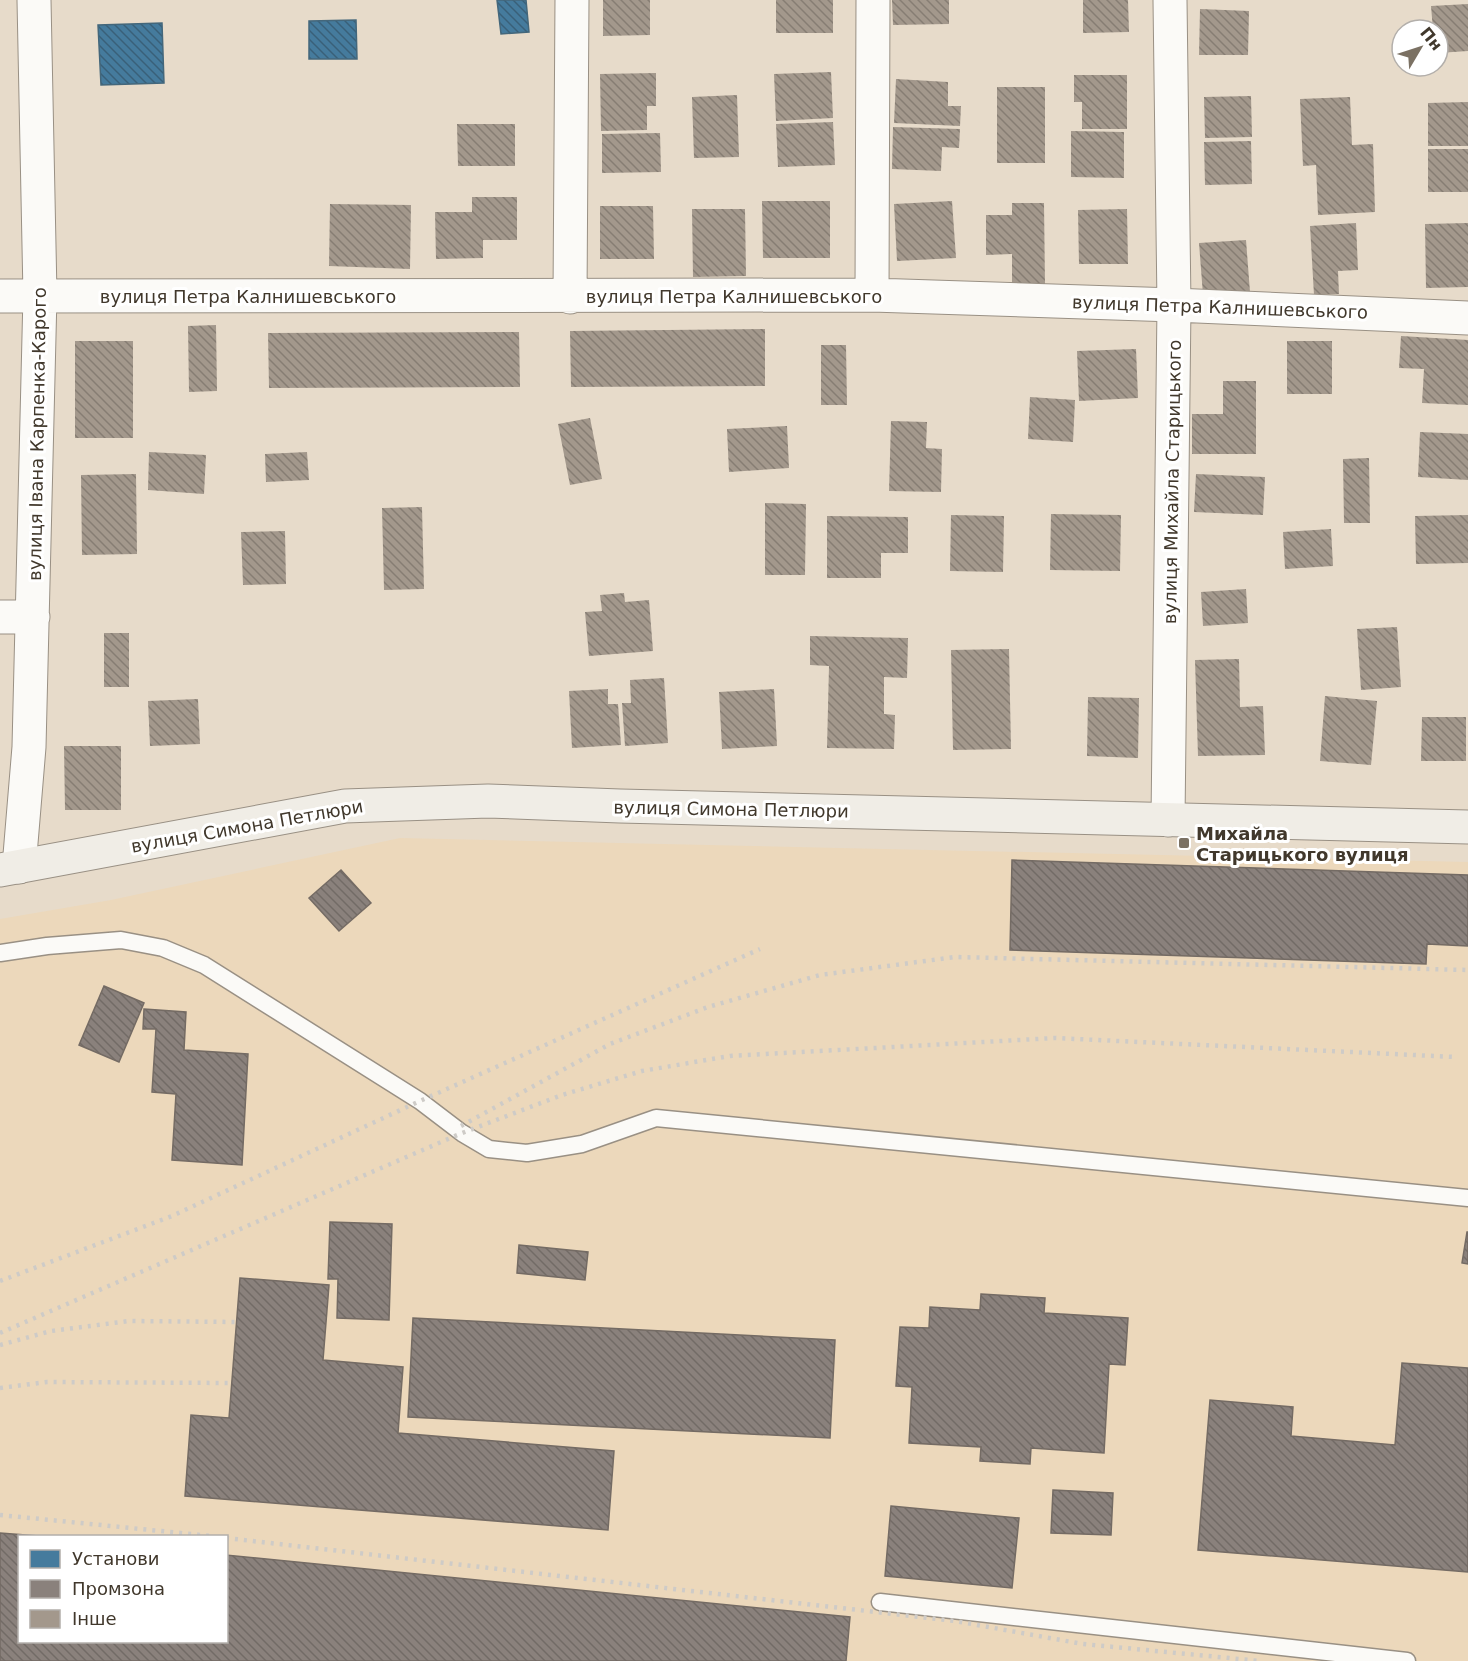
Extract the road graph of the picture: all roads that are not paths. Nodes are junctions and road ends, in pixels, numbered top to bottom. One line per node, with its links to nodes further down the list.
1 (34, 0): 5 (street, вулиця Івана Карпенка-Карого)
2 (572, 0): 8 (street)
3 (873, 0): 7 (street)
4 (1170, 0): 9 (street, вулиця Михайла Старицького)
5 (40, 295): 6 (street, вулиця Петра Калнишевського); 8 (street, вулиця Петра Калнишевського); 12 (street, вулиця Івана Карпенка-Карого)
6 (0, 296)
7 (872, 296): 8 (street, вулиця Петра Калнишевського); 9 (street, вулиця Петра Калнишевського)
8 (570, 297)
9 (1174, 305): 10 (street, вулиця Петра Калнишевського); 13 (street, вулиця Михайла Старицького)
10 (1468, 318)
11 (0, 617): 12 (street)
12 (33, 617): 15 (street, вулиця Івана Карпенка-Карого)
13 (1168, 820): 14 (main road, вулиця Симона Петлюри); 15 (main road, вулиця Симона Петлюри)
14 (1468, 827)
15 (9, 869)
16 (0, 952): 17 (lane)
17 (1468, 1198)
18 (880, 1602): 19 (lane)
19 (1407, 1661)

